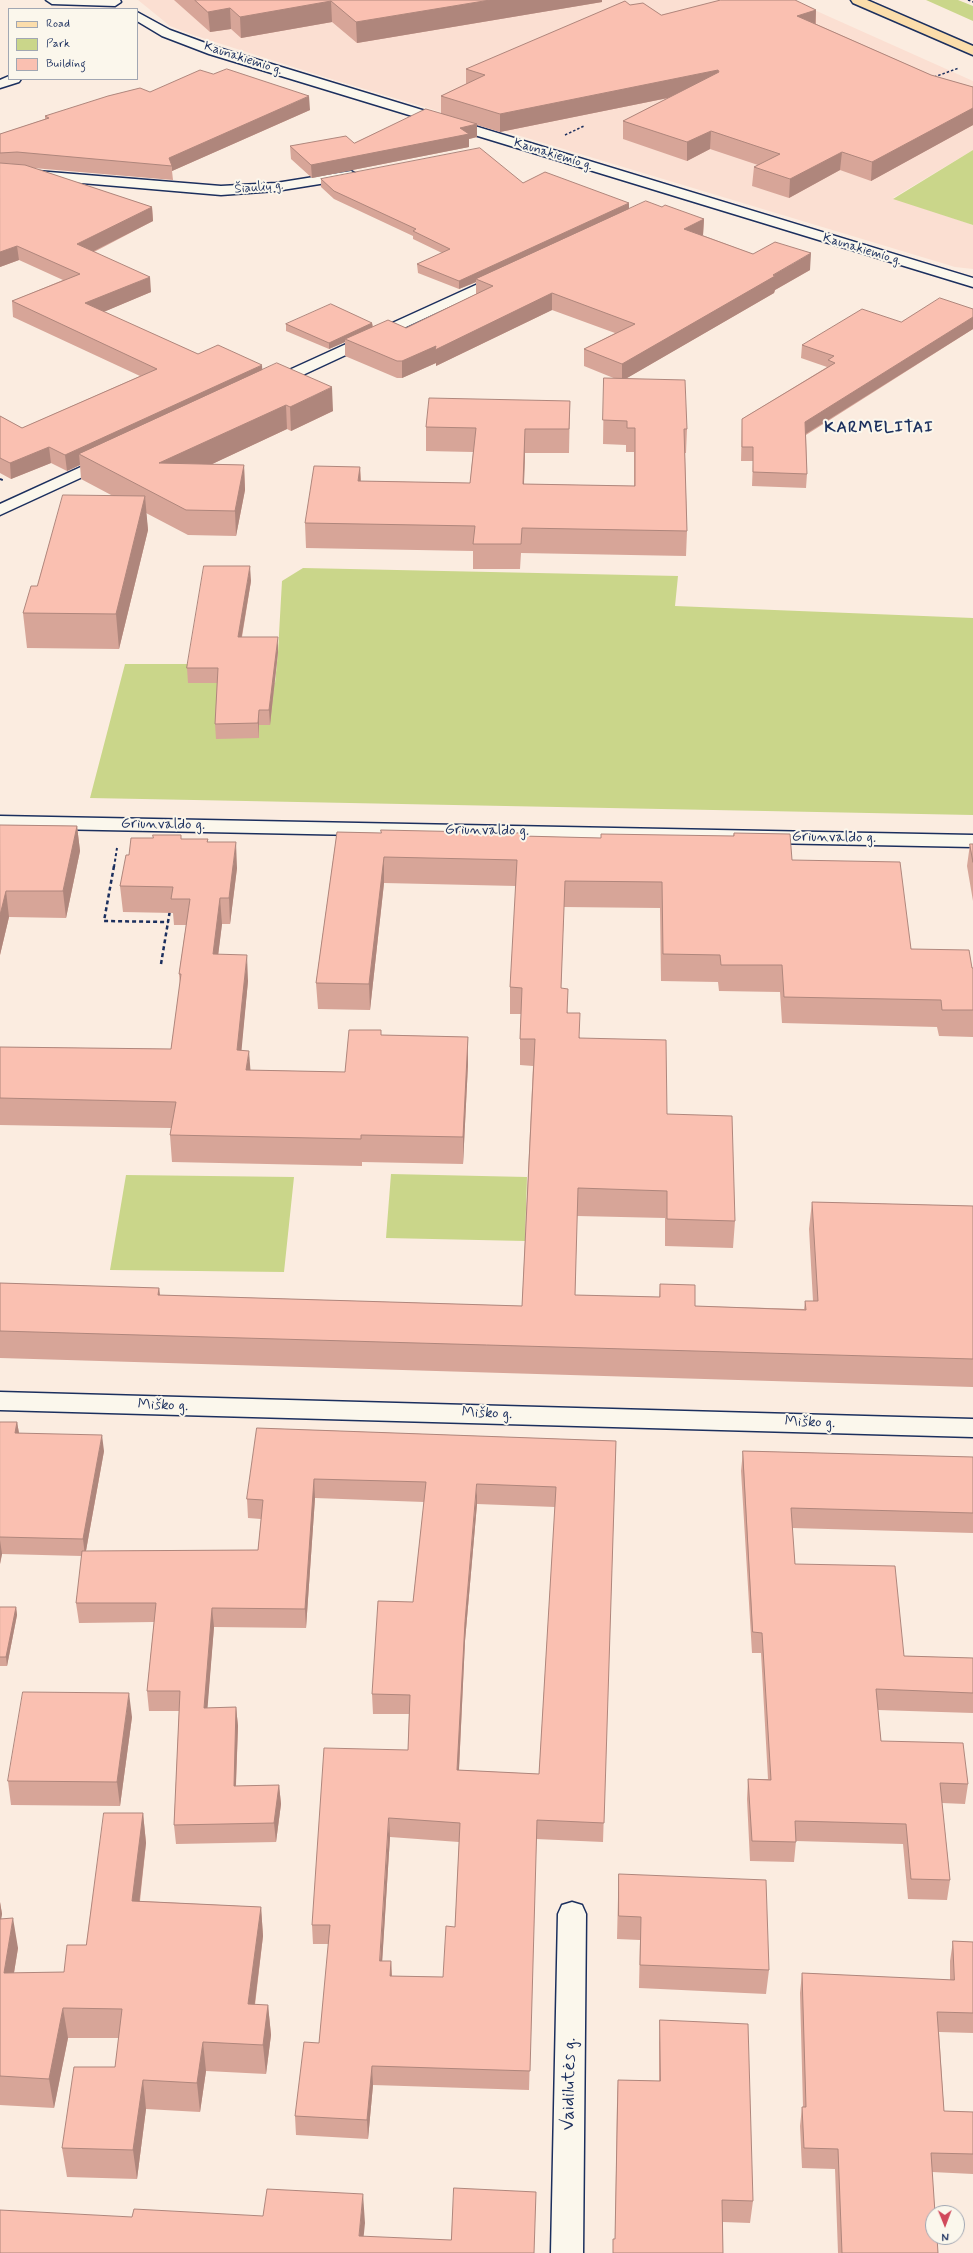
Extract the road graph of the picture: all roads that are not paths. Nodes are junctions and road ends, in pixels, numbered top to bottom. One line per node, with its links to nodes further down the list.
1 (52, 0): 3 (street)
2 (857, 0): 6 (main road)
3 (114, 1): 4 (street)
4 (124, 8)
5 (138, 17): 9 (street, Kaunakiemio g.)
6 (973, 51)
7 (11, 80): 8 (street)
8 (0, 84)
9 (514, 143): 10 (street); 13 (street, Kaunakiemio g.)
10 (489, 148)
11 (0, 172): 12 (street, Šiaulių g.)
12 (366, 172)
13 (680, 194): 14 (street); 16 (street, Kaunakiemio g.)
14 (659, 204)
15 (518, 269): 17 (street)
16 (973, 283)
17 (260, 389)
18 (118, 455): 19 (street)
19 (0, 510)
20 (0, 822): 21 (street, Griunvaldo g.)
21 (973, 841)
22 (0, 1401): 23 (street, Miško g.)
23 (973, 1428)
24 (572, 1914): 25 (street, Vaidilutės g.)
25 (567, 2253)

